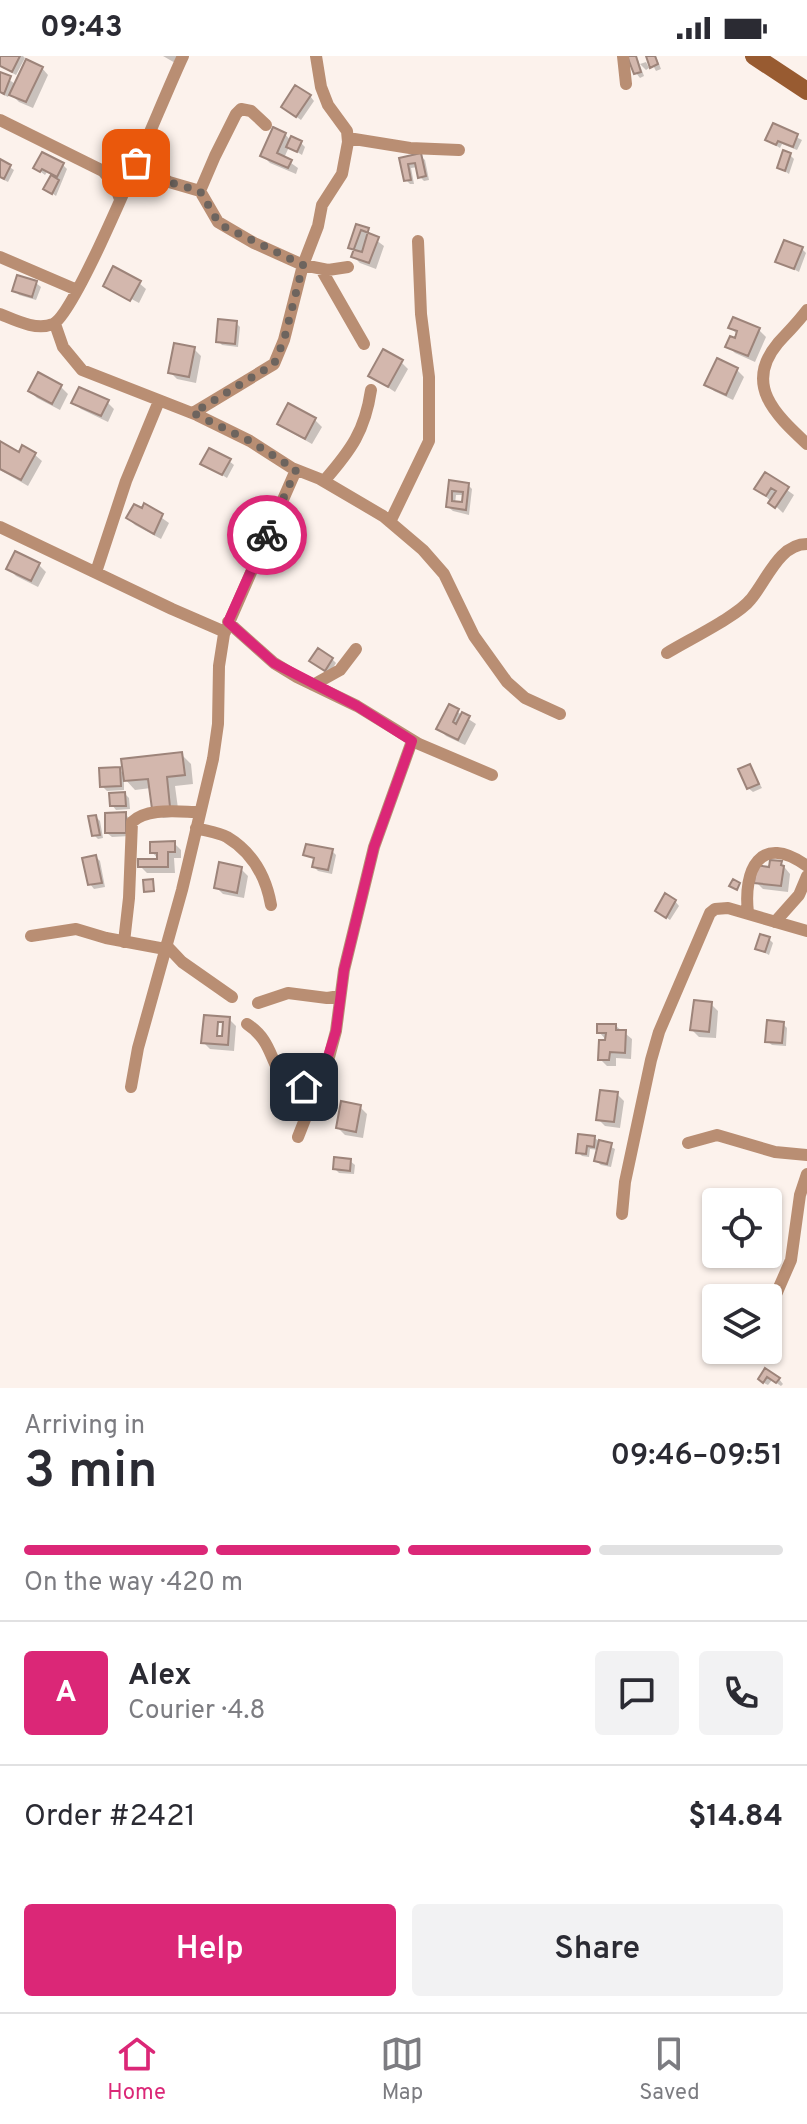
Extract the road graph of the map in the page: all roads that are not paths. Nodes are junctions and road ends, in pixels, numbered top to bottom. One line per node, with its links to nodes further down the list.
1 (183, 56): 11 (street)
2 (316, 56): 9 (street)
3 (623, 56): 5 (street)
4 (754, 56): 6 (street)
5 (626, 84)
6 (807, 91)
7 (0, 120): 13 (street)
8 (266, 125): 12 (street)
9 (348, 138): 10 (street); 16 (street)
10 (459, 150)
11 (136, 163): 12 (street); 13 (street)
12 (200, 191): 16 (street)
13 (120, 199): 19 (street)
14 (418, 241): 30 (street)
15 (0, 257): 19 (street)
16 (303, 265): 18 (street); 26 (street)
17 (348, 267): 18 (street)
18 (321, 269): 23 (street)
19 (77, 290): 22 (street)
20 (807, 310): 27 (street)
21 (0, 314): 22 (street)
22 (55, 324): 25 (street)
23 (364, 344)
24 (371, 390): 29 (street)
25 (159, 401): 26 (street); 33 (street)
26 (193, 413): 28 (street)
27 (807, 444)
28 (296, 470): 29 (street); 34 (street)
29 (324, 481): 30 (street)
30 (390, 522): 38 (street)
31 (0, 527): 33 (street)
32 (807, 544): 36 (street)
33 (96, 572): 34 (street)
34 (227, 627): 37 (street); 41 (street)
35 (356, 649): 37 (street)
36 (667, 653)
37 (313, 685): 39 (street)
38 (560, 714)
39 (412, 741): 40 (street); 52 (street)
40 (492, 775)
41 (200, 812): 42 (street); 50 (street)
42 (196, 828): 45 (street); 51 (street)
43 (807, 866): 46 (street)
44 (807, 876): 47 (street)
45 (271, 905)
46 (748, 913): 47 (street); 62 (street)
47 (775, 922): 48 (street)
48 (807, 931)
49 (31, 936): 50 (street)
50 (124, 942): 51 (street)
51 (165, 947): 53 (street); 56 (street)
52 (340, 996): 54 (street); 57 (street)
53 (232, 997)
54 (258, 1003)
55 (247, 1024): 57 (street)
56 (131, 1087)
57 (318, 1088): 58 (street)
58 (298, 1137)
59 (688, 1143): 60 (street)
60 (807, 1155)
61 (807, 1174): 63 (street)
62 (622, 1214)
63 (781, 1284)

